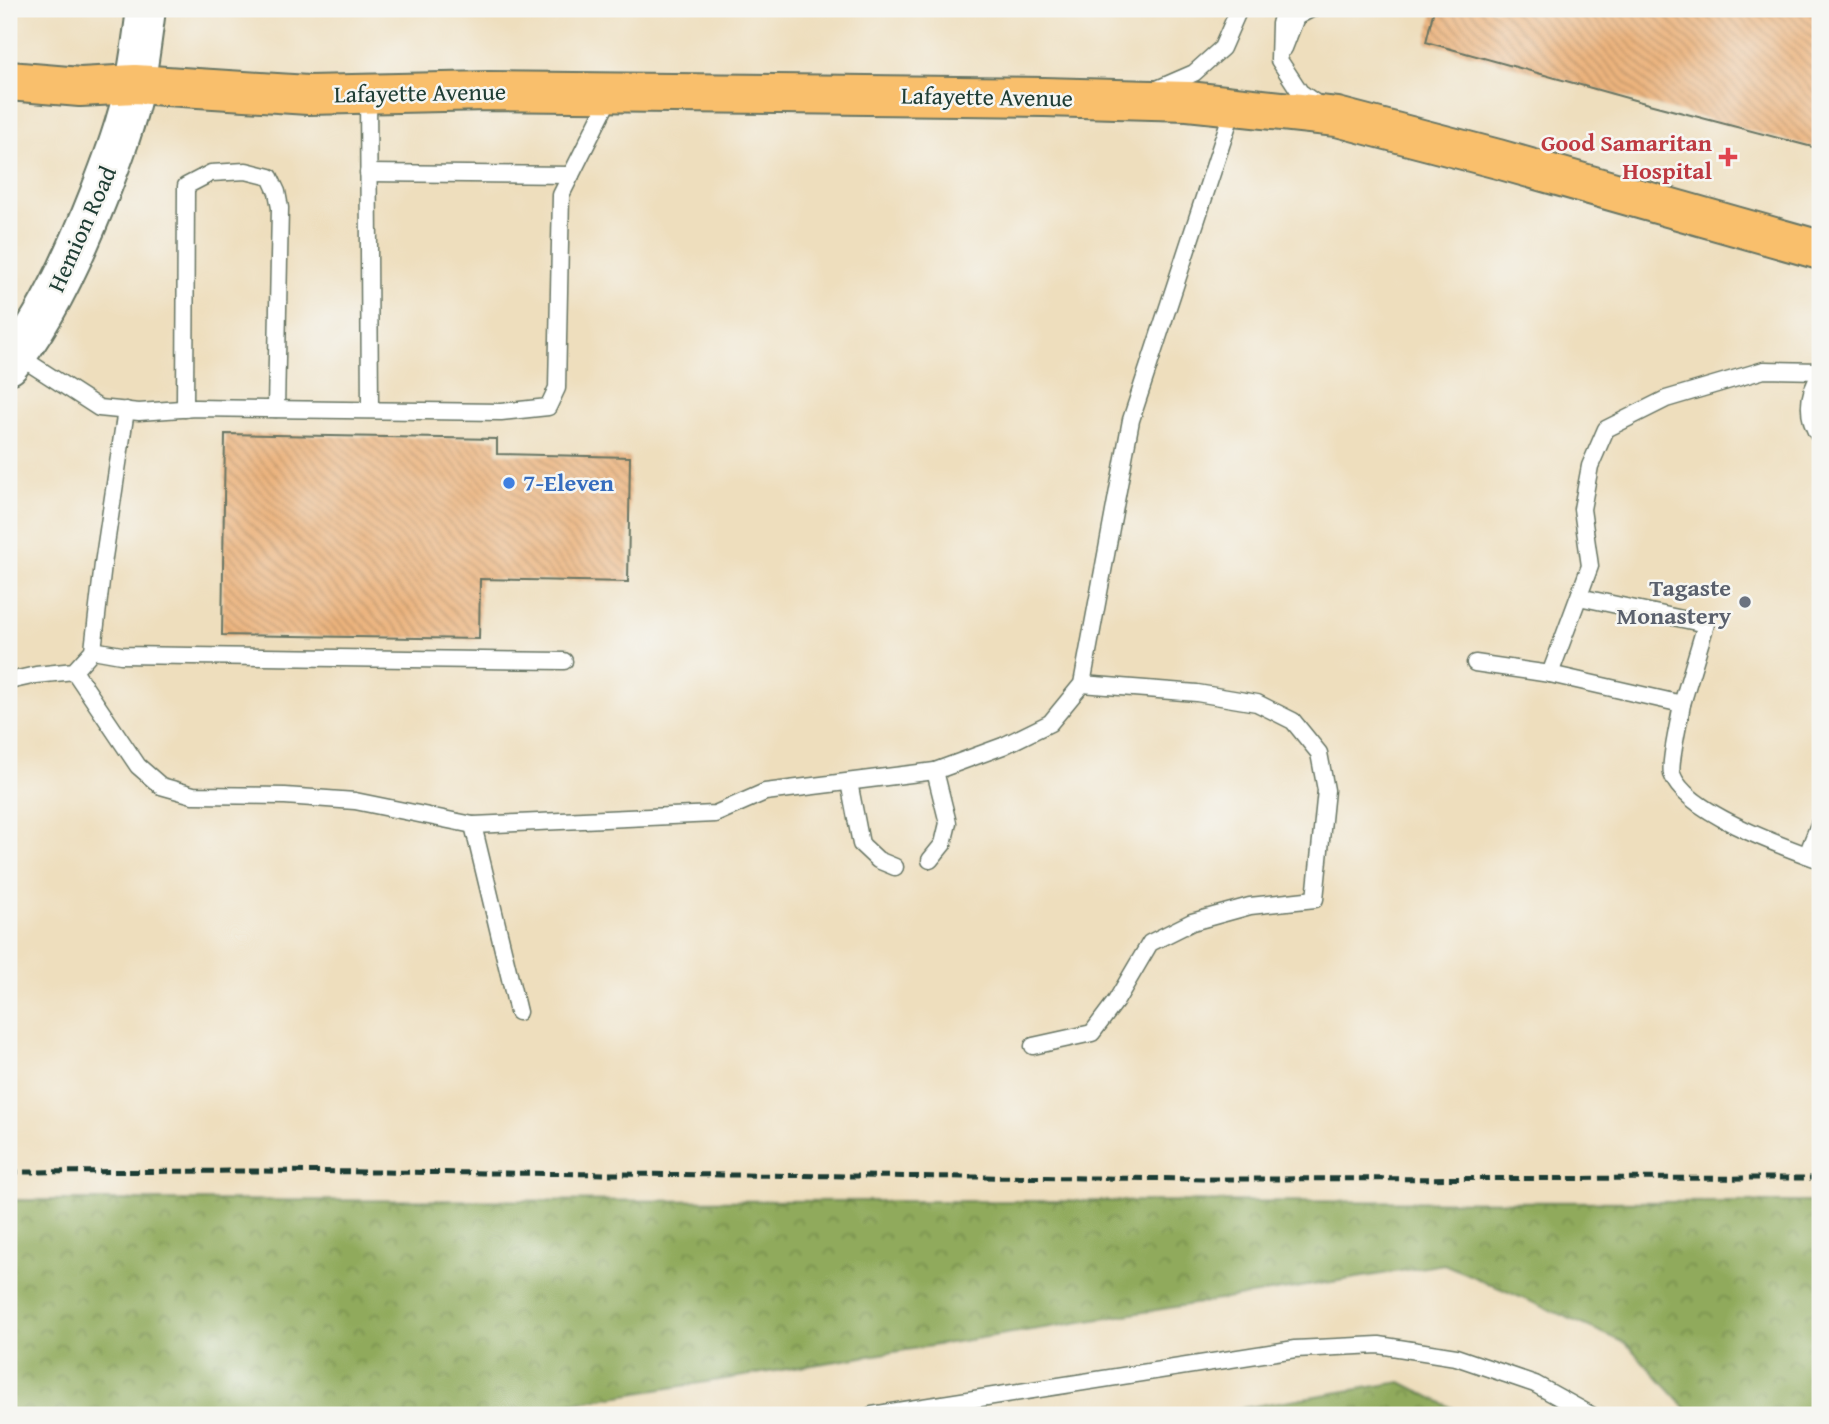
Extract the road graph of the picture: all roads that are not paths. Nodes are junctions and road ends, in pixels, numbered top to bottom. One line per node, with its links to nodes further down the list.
1 (146, 9): 7 (street, Hemion Road)
2 (1239, 9): 10 (lane)
3 (1284, 9): 5 (lane)
4 (1311, 9): 5 (lane)
5 (1279, 60): 12 (lane)
6 (9, 81): 7 (main road, Lafayette Avenue)
7 (135, 85): 9 (main road, Lafayette Avenue); 16 (street, Hemion Road)
8 (612, 93): 9 (main road, Lafayette Avenue); 10 (main road, Lafayette Avenue); 14 (lane)
9 (368, 94): 13 (lane)
10 (1118, 99): 11 (main road, Lafayette Avenue)
11 (1234, 106): 12 (main road, Lafayette Avenue); 31 (lane)
12 (1337, 117): 15 (main road, Lafayette Avenue)
13 (368, 173): 14 (lane); 22 (lane)
14 (571, 175): 22 (lane)
15 (1820, 250)
16 (13, 360): 21 (lane)
17 (1820, 371): 24 (lane)
18 (1820, 376): 23 (lane)
19 (185, 409): 20 (lane); 20 (lane); 21 (lane)
20 (276, 409): 22 (lane)
21 (126, 410): 25 (lane)
22 (370, 410)
23 (1820, 437)
24 (1579, 597): 29 (lane); 32 (lane)
25 (93, 650): 26 (lane); 28 (lane)
26 (564, 661)
27 (1475, 663): 29 (lane)
28 (74, 671): 30 (lane); 36 (lane)
29 (1550, 674): 32 (lane)
30 (9, 681)
31 (1082, 684): 33 (lane); 41 (lane)
32 (1682, 704): 37 (lane)
33 (935, 771): 34 (lane); 38 (lane)
34 (849, 782): 36 (lane); 39 (lane)
35 (1820, 822): 37 (lane)
36 (473, 825): 40 (lane)
37 (1813, 857)
38 (930, 860)
39 (895, 867)
40 (518, 1012)
41 (1033, 1046)
42 (872, 1415): 43 (lane)
43 (1591, 1415)

